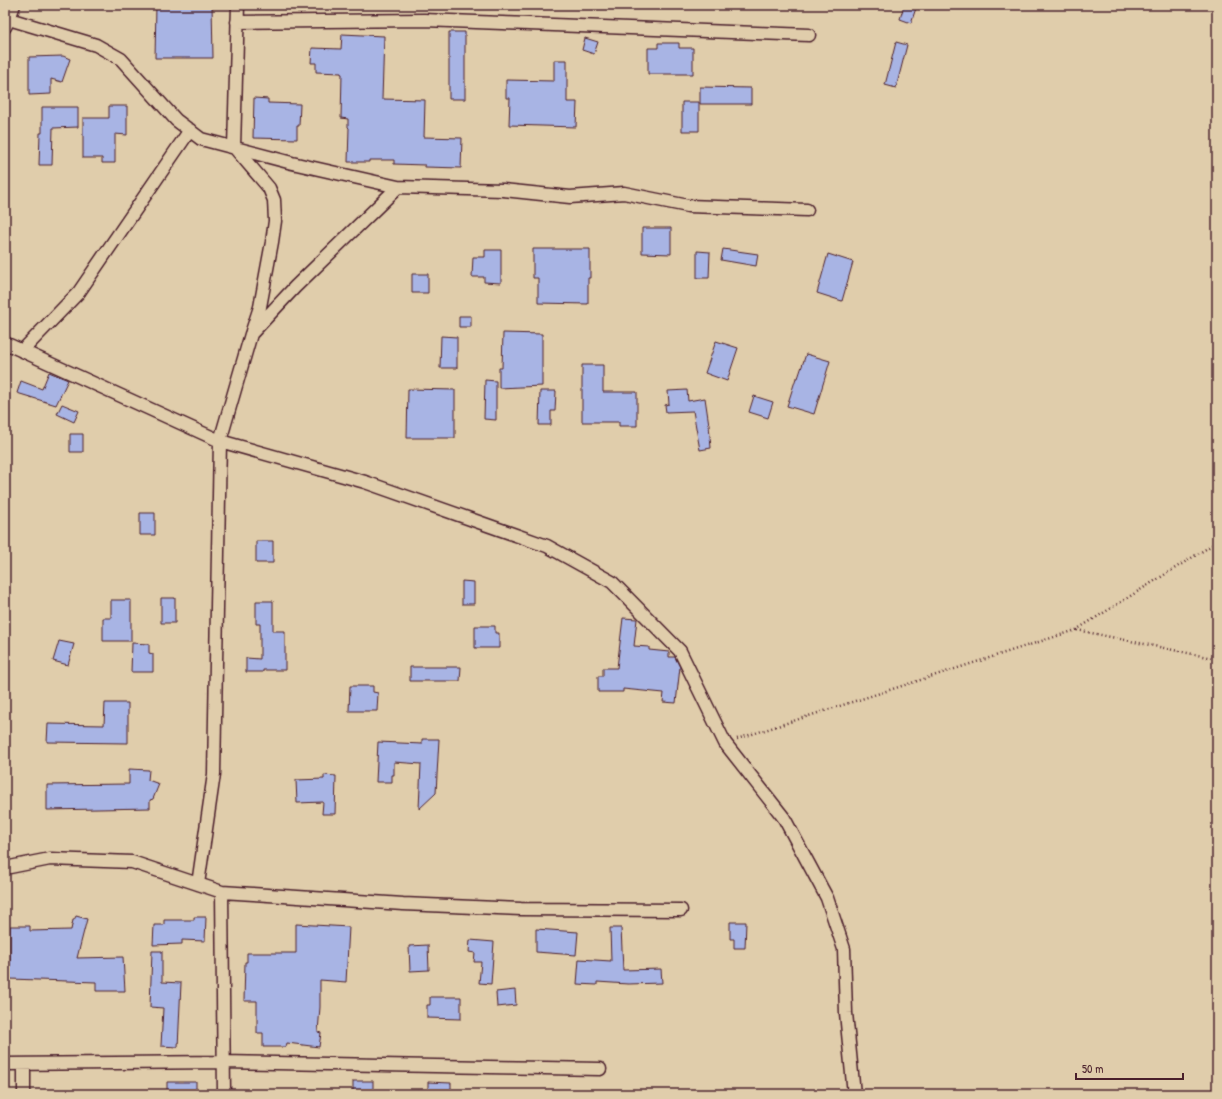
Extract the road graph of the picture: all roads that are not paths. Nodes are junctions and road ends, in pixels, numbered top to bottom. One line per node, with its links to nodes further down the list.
1 (14, 5): 4 (street)
2 (238, 5): 3 (street)
3 (238, 22): 5 (street); 7 (street)
4 (7, 23): 6 (street)
5 (809, 35)
6 (190, 130): 7 (street); 12 (street)
7 (234, 147): 8 (street); 10 (street)
8 (398, 187): 9 (street); 10 (street)
9 (807, 210)
10 (251, 334): 13 (street)
11 (5, 343): 12 (street)
12 (22, 351): 13 (street)
13 (220, 441): 15 (street); 24 (street)
14 (5, 868): 15 (street)
15 (198, 884): 16 (street)
16 (222, 892): 17 (street); 18 (street)
17 (681, 910)
18 (224, 1062): 20 (street); 21 (street); 23 (street)
19 (5, 1064): 20 (street)
20 (24, 1064): 22 (street)
21 (600, 1069)
22 (24, 1094)
23 (224, 1094)
24 (854, 1094)

